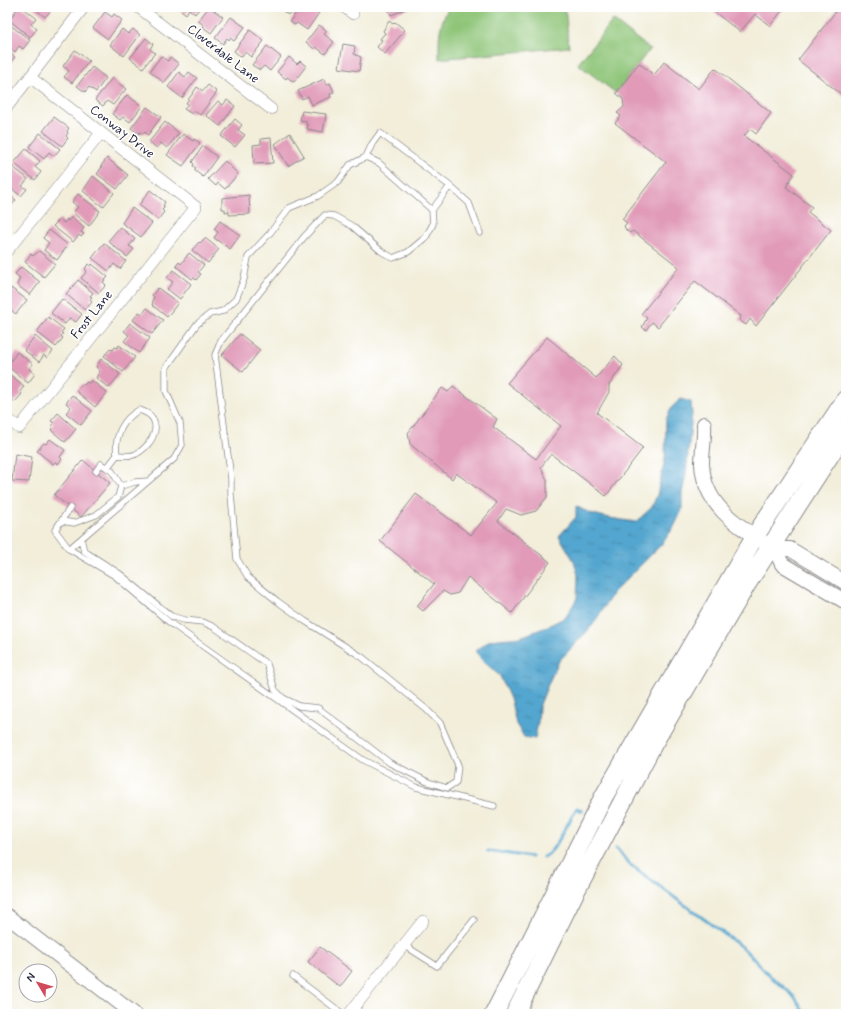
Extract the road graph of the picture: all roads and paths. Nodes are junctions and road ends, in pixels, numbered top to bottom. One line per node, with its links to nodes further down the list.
1 (84, 7): 3 (street)
2 (138, 7): 5 (street, Cloverdale Lane)
3 (30, 77): 4 (street); 6 (street, Conway Drive)
4 (7, 107)
5 (271, 109)
6 (101, 133): 9 (street, Conway Drive); 12 (street)
7 (366, 157): 8 (lane); 10 (lane); 20 (lane)
8 (450, 186): 10 (lane); 11 (lane)
9 (196, 207): 14 (street, Frost Lane)
10 (432, 210): 25 (lane)
11 (480, 232)
12 (7, 251)
13 (846, 399): 24 (highway)
14 (7, 418)
15 (704, 424): 24 (street)
16 (846, 430): 26 (highway)
17 (117, 455): 17 (lane); 18 (lane)
18 (107, 468): 19 (lane); 21 (lane)
19 (96, 471)
20 (149, 481): 21 (lane); 25 (lane)
21 (121, 486): 23 (lane)
22 (70, 508): 23 (lane)
23 (62, 521): 27 (lane)
24 (755, 536): 26 (street); 39 (highway)
25 (81, 539): 27 (lane)
26 (773, 548): 28 (street); 29 (street); 40 (highway)
27 (69, 549): 30 (lane)
28 (846, 583)
29 (846, 602)
30 (494, 806)
31 (7, 916): 36 (street)
32 (474, 920): 34 (lane)
33 (423, 921): 34 (street)
34 (404, 945): 38 (street)
35 (293, 976): 37 (lane)
36 (134, 1014)
37 (343, 1014)
38 (349, 1014)
39 (494, 1014)
40 (515, 1014)

